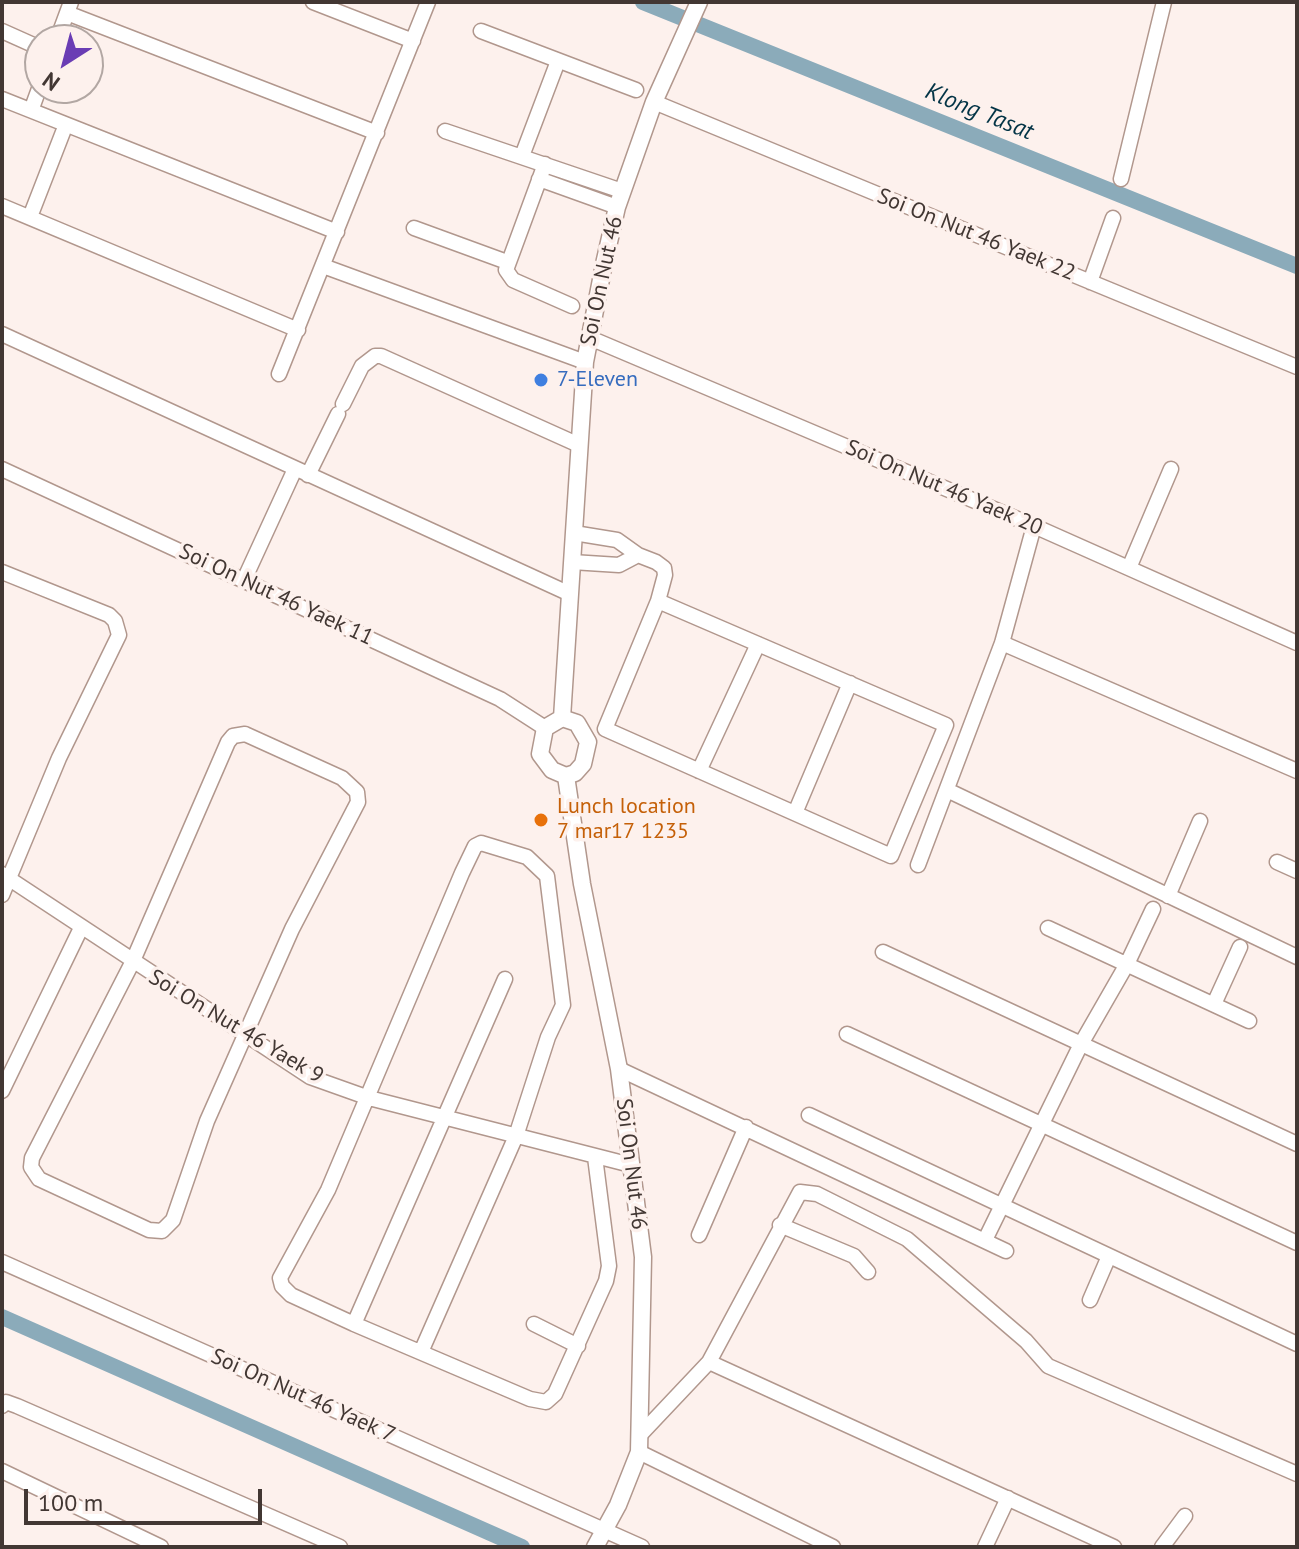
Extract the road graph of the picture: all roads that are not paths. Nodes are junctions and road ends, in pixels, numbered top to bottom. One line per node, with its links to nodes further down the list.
1 (313, 2): 9 (street)
2 (428, 2): 9 (street)
3 (1164, 2): 22 (street)
4 (697, 6): 13 (street, Soi On Nut 46)
5 (69, 7): 18 (street)
6 (2, 31): 8 (street)
7 (481, 31): 10 (street)
8 (24, 41)
9 (413, 41): 18 (street)
10 (558, 61): 11 (street); 19 (street)
11 (636, 90)
12 (2, 99): 15 (street)
13 (654, 102): 23 (street, Soi On Nut 46); 31 (street, Soi On Nut 46 Yaek 22)
14 (33, 104): 15 (street)
15 (32, 108): 28 (street)
16 (445, 131): 19 (street)
17 (63, 132): 25 (street)
18 (377, 133): 28 (street)
19 (522, 156): 20 (street)
20 (545, 164): 21 (street); 23 (street)
21 (539, 179): 23 (street); 29 (street)
22 (1121, 179)
23 (620, 199): 35 (street, Soi On Nut 46)
24 (2, 206): 25 (street)
25 (30, 217): 33 (street)
26 (1113, 218): 31 (street)
27 (414, 228): 29 (street)
28 (337, 232): 30 (street)
29 (507, 262): 32 (street)
30 (323, 266): 33 (street); 36 (street)
31 (1090, 282): 37 (street, Soi On Nut 46 Yaek 22)
32 (572, 306)
33 (298, 330): 38 (street)
34 (2, 334): 42 (street)
35 (590, 338): 36 (street, Soi On Nut 46); 43 (street, Soi On Nut 46 Yaek 20)
36 (585, 362): 39 (street, Soi On Nut 46)
37 (1297, 367)
38 (279, 374)
39 (579, 445): 42 (street); 44 (street, Soi On Nut 46)
40 (2, 469): 49 (street, Soi On Nut 46 Yaek 11)
41 (1171, 469): 47 (street)
42 (301, 472): 49 (street); 50 (street)
43 (1034, 526): 47 (street, Soi On Nut 46 Yaek 20); 52 (street)
44 (574, 533): 45 (street); 46 (street, Soi On Nut 46)
45 (638, 555): 46 (street); 51 (street)
46 (572, 562): 50 (street, Soi On Nut 46)
47 (1129, 568): 53 (street, Soi On Nut 46 Yaek 20)
48 (2, 572): 67 (street)
49 (244, 580): 57 (street, Soi On Nut 46 Yaek 11)
50 (570, 594): 56 (street, Soi On Nut 46)
51 (658, 601): 54 (street); 58 (street)
52 (1002, 643): 59 (street); 61 (street)
53 (1297, 643)
54 (758, 644): 55 (street); 58 (street)
55 (850, 683): 62 (street); 62 (street)
56 (562, 718): 57 (street); 60 (street)
57 (545, 728): 60 (street)
58 (699, 771): 62 (street)
59 (1297, 771)
60 (566, 776): 84 (street, Soi On Nut 46)
61 (947, 790): 65 (street); 69 (street)
62 (795, 813)
63 (1200, 821): 69 (street)
64 (1277, 862): 66 (street)
65 (918, 865)
66 (1297, 871)
67 (5, 877): 68 (street); 71 (street, Soi On Nut 46 Yaek 9)
68 (2, 895)
69 (1168, 896): 75 (street)
70 (1153, 909): 77 (street)
71 (81, 928): 76 (street, Soi On Nut 46 Yaek 9); 85 (street)
72 (1048, 928): 77 (street)
73 (1240, 947): 79 (street)
74 (883, 952): 83 (street)
75 (1297, 957)
76 (132, 963): 82 (street, Soi On Nut 46 Yaek 9); 82 (street); 82 (street)
77 (1127, 964): 79 (street); 83 (street)
78 (505, 979): 88 (street)
79 (1214, 1004): 80 (street)
80 (1249, 1021)
81 (847, 1034): 89 (street)
82 (245, 1038): 86 (street, Soi On Nut 46 Yaek 9)
83 (1081, 1044): 89 (street); 92 (street)
84 (619, 1069): 90 (street); 94 (street, Soi On Nut 46)
85 (2, 1091)
86 (369, 1098): 88 (street, Soi On Nut 46 Yaek 9); 91 (street); 105 (street)
87 (809, 1115): 95 (street)
88 (446, 1116): 91 (street, Soi On Nut 46 Yaek 9); 105 (street)
89 (1041, 1124): 95 (street); 99 (street)
90 (746, 1127): 97 (street); 98 (street)
91 (516, 1136): 93 (street, Soi On Nut 46 Yaek 9); 109 (street)
92 (1297, 1144)
93 (595, 1157): 94 (street, Soi On Nut 46 Yaek 9); 108 (street)
94 (631, 1165): 112 (street, Soi On Nut 46)
95 (1000, 1205): 98 (street); 101 (street)
96 (780, 1225): 103 (street); 110 (street); 114 (street)
97 (699, 1235)
98 (985, 1240): 100 (street)
99 (1297, 1243)
100 (1006, 1251)
101 (1109, 1256): 104 (street); 107 (street)
102 (2, 1262): 117 (street, Soi On Nut 46 Yaek 7)
103 (868, 1272)
104 (1090, 1300)
105 (354, 1324): 109 (street)
106 (534, 1324): 108 (street)
107 (1297, 1344)
108 (578, 1346): 109 (street)
109 (421, 1352)
110 (709, 1362): 112 (street); 115 (street)
111 (2, 1406): 119 (street)
112 (640, 1444): 117 (street, Soi On Nut 46); 122 (street)
113 (2, 1471): 118 (street)
114 (1297, 1474)
115 (1008, 1498): 123 (street); 124 (street)
116 (1185, 1516): 125 (street)
117 (604, 1530): 120 (street, Soi On Nut 46); 121 (street, Soi On Nut 46 Yaek 7)
118 (161, 1547)
119 (340, 1547)
120 (595, 1547)
121 (642, 1547)
122 (833, 1547)
123 (985, 1547)
124 (1114, 1547)
125 (1162, 1547)

